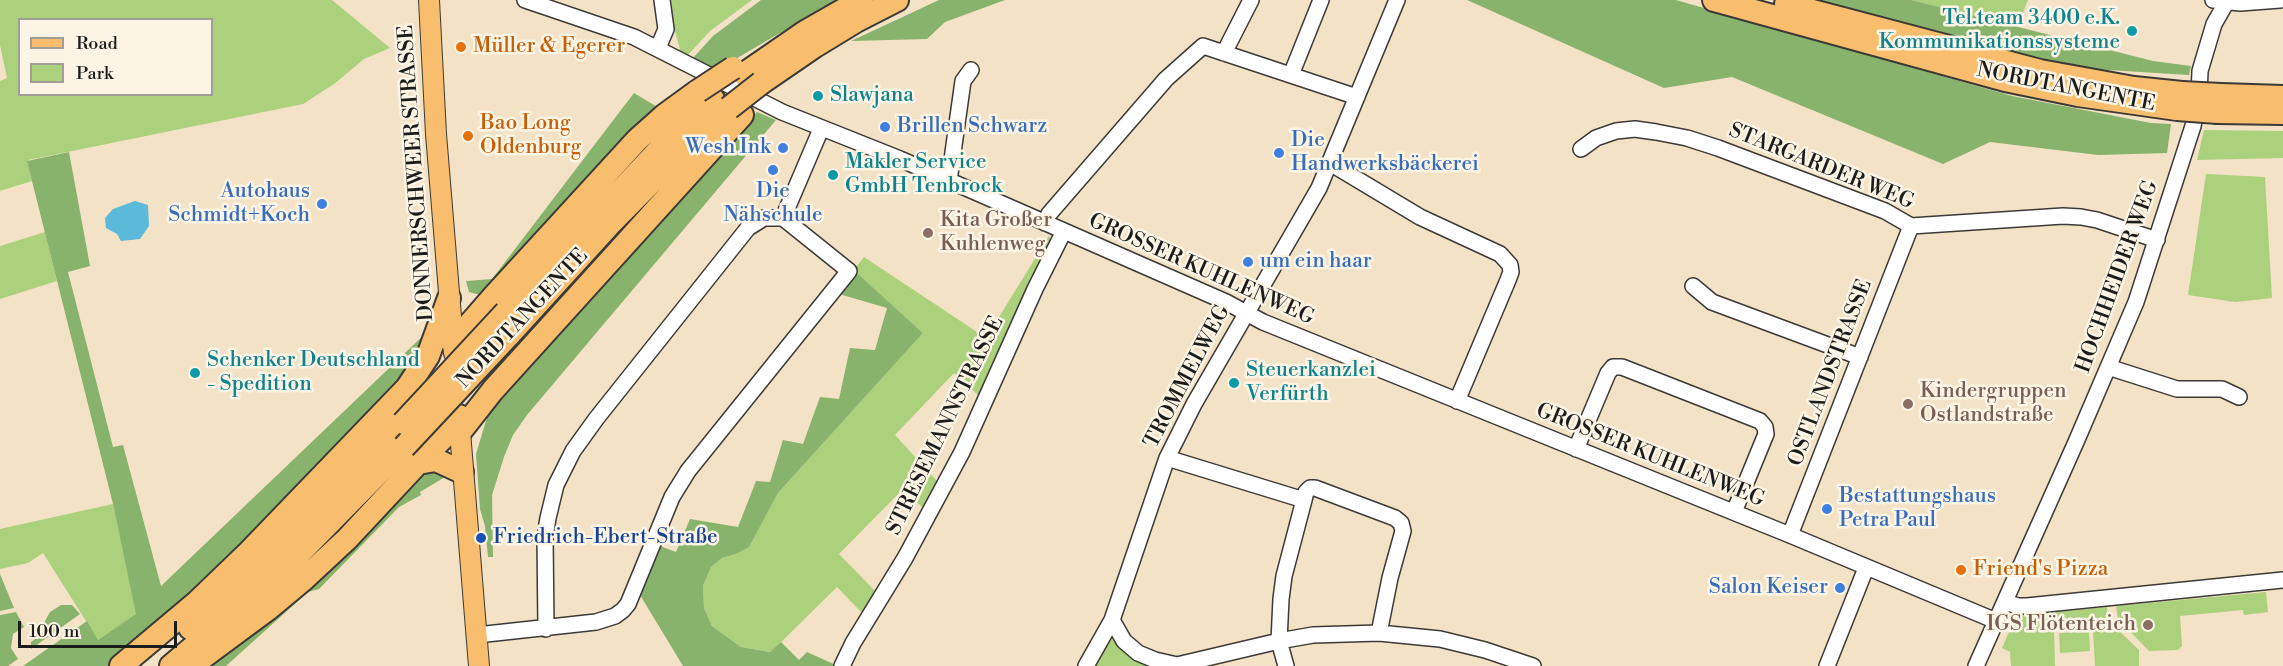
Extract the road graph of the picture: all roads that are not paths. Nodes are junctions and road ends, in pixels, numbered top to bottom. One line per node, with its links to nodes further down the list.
1 (429, 0): 34 (main road, DONNERSCHWEER STRASSE)
2 (525, 0): 14 (street, GROSSER KUHLENWEG)
3 (662, 0): 14 (street)
4 (861, 0): 13 (highway)
5 (897, 0): 13 (highway)
6 (1251, 0): 15 (street)
7 (1322, 0): 17 (street)
8 (1714, 0): 21 (highway, NORDTANGENTE)
9 (1772, 0): 21 (highway, NORDTANGENTE)
10 (2280, 0): 12 (street)
11 (1395, 1): 19 (street, TROMMELWEG)
12 (2222, 1): 21 (street, HOCHHEIDER WEG)
13 (810, 39): 18 (highway); 18 (highway)
14 (658, 48): 24 (street, GROSSER KUHLENWEG)
15 (1224, 53): 17 (street); 29 (street)
16 (971, 70): 27 (street)
17 (1291, 75): 19 (street)
18 (753, 78): 22 (highway); 22 (highway, bridge)
19 (1357, 97): 26 (street, TROMMELWEG)
20 (2283, 97): 21 (highway, NORDTANGENTE)
21 (2199, 101): 23 (highway, NORDTANGENTE); 32 (street, HOCHHEIDER WEG)
22 (721, 103): 35 (highway, NORDTANGENTE); 42 (highway); 47 (highway, NORDTANGENTE, bridge)
23 (2283, 113)
24 (821, 129): 27 (street, GROSSER KUHLENWEG); 28 (street)
25 (1581, 149): 30 (street, STARGARDER WEG)
26 (1330, 163): 36 (street, TROMMELWEG); 44 (street)
27 (949, 181): 29 (street, GROSSER KUHLENWEG)
28 (783, 218): 58 (street); 58 (street)
29 (1045, 223): 31 (street, GROSSER KUHLENWEG)
30 (1911, 226): 32 (street, STARGARDER WEG); 38 (street, OSTLANDSTRASSE)
31 (1064, 231): 36 (street, GROSSER KUHLENWEG); 67 (street, STRESEMANNSTRASSE)
32 (2157, 240): 39 (street, HOCHHEIDER WEG)
33 (1693, 286): 38 (street)
34 (449, 293): 35 (highway); 37 (main road, DONNERSCHWEER STRASSE); 40 (highway)
35 (500, 304): 37 (highway); 63 (highway, NORDTANGENTE, bridge)
36 (1247, 313): 44 (street, GROSSER KUHLENWEG); 48 (street, TROMMELWEG)
37 (453, 343): 41 (main road, DONNERSCHWEER STRASSE)
38 (1860, 357): 52 (street, OSTLANDSTRASSE)
39 (2108, 367): 43 (street); 55 (street, HOCHHEIDER WEG)
40 (418, 374): 41 (highway); 62 (highway)
41 (456, 384): 42 (highway); 45 (main road, DONNERSCHWEER STRASSE)
42 (493, 390): 45 (highway)
43 (2239, 397)
44 (1457, 400): 46 (street, GROSSER KUHLENWEG)
45 (460, 424): 47 (highway); 49 (main road, DONNERSCHWEER STRASSE)
46 (1576, 449): 51 (street, GROSSER KUHLENWEG); 51 (street)
47 (411, 455): 49 (highway); 64 (highway, NORDTANGENTE); 65 (highway)
48 (1167, 458): 50 (street); 56 (street, TROMMELWEG)
49 (462, 472): 60 (main road, DONNERSCHWEER STRASSE)
50 (1304, 500): 59 (street); 61 (street)
51 (1734, 512): 52 (street, GROSSER KUHLENWEG)
52 (1790, 535): 53 (street, GROSSER KUHLENWEG)
53 (1866, 568): 57 (street, GROSSER KUHLENWEG); 71 (street)
54 (2283, 580): 55 (street)
55 (2005, 602): 57 (street, HOCHHEIDER WEG)
56 (1112, 621): 61 (street); 68 (street, TROMMELWEG)
57 (1996, 621): 72 (street, HOCHHEIDER WEG)
58 (546, 628): 60 (street)
59 (1379, 633): 61 (street); 70 (street)
60 (477, 635): 66 (main road, DONNERSCHWEER STRASSE)
61 (1279, 641): 69 (street)
62 (121, 666)
63 (142, 666)
64 (171, 666)
65 (191, 666)
66 (480, 666)
67 (842, 666)
68 (1086, 666)
69 (1286, 666)
70 (1530, 666)
71 (1827, 666)
72 (1976, 666)

